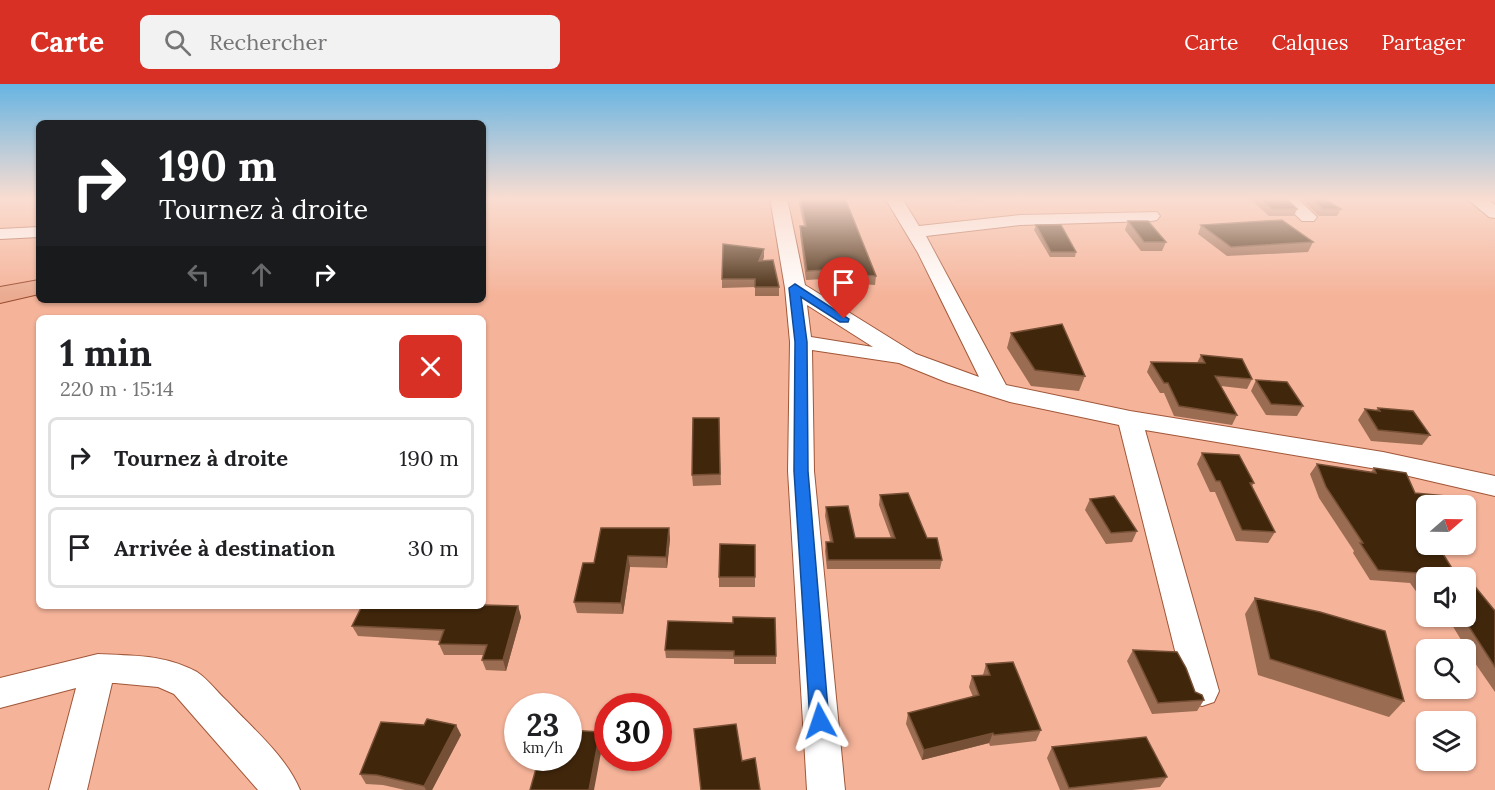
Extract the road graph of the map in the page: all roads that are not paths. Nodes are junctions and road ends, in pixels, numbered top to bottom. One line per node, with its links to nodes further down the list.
1 (784, 231): 7 (street)
2 (922, 231): 4 (street)
3 (36, 232): 5 (street)
4 (913, 232): 11 (street)
5 (0, 234)
6 (36, 288): 8 (main road)
7 (795, 288): 9 (street); 10 (street)
8 (0, 295)
9 (801, 342): 10 (street); 19 (street)
10 (908, 359): 11 (street)
11 (997, 390): 12 (street)
12 (1130, 418): 13 (street); 15 (street)
13 (1490, 489)
14 (98, 669): 16 (street); 17 (street); 18 (street)
15 (1203, 691)
16 (0, 693)
17 (68, 790)
18 (281, 790)
19 (826, 790)

